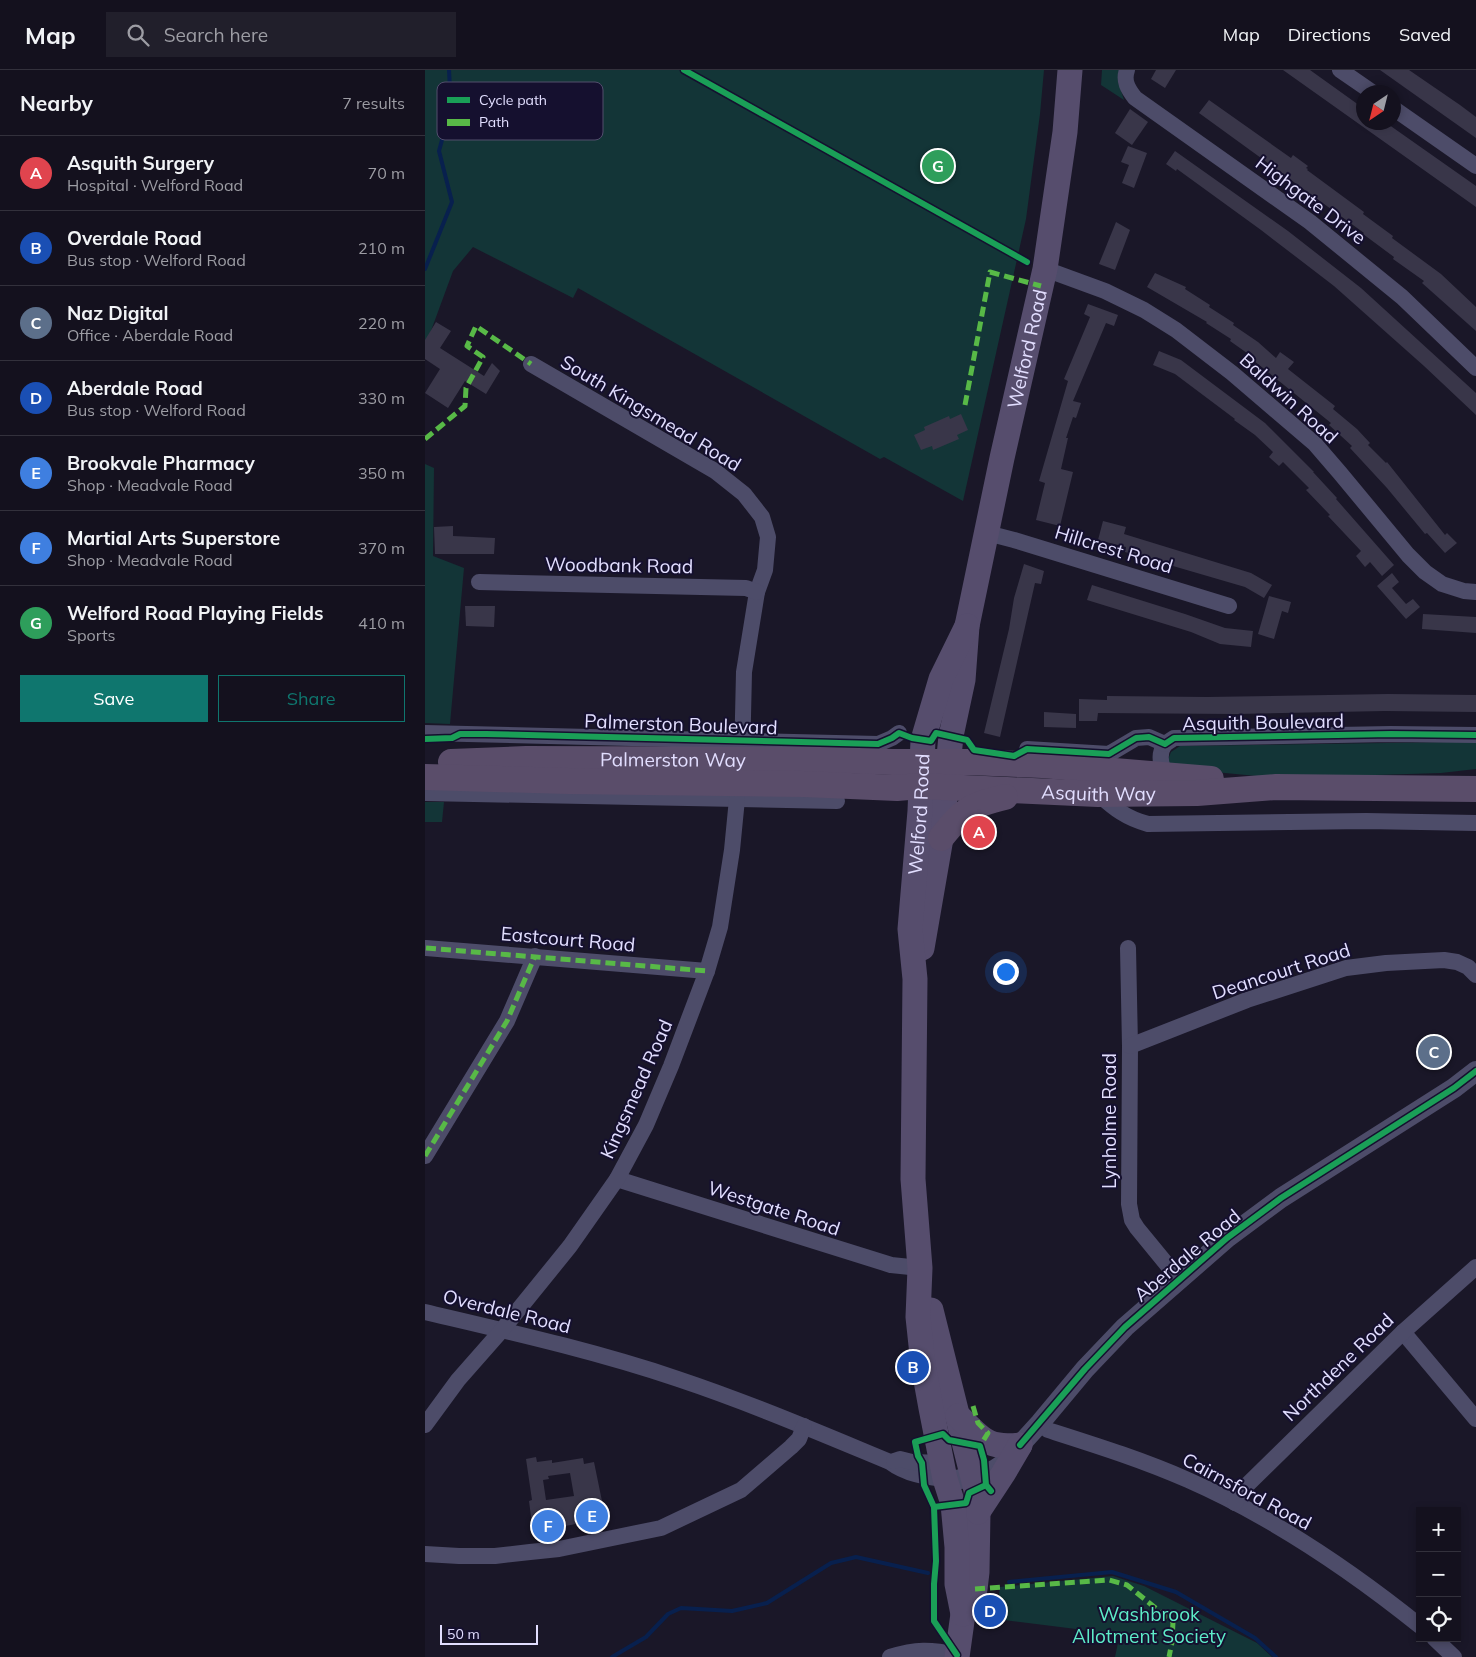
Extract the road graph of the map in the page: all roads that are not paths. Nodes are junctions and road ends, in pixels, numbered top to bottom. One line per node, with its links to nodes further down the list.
1 (1070, 70): 7 (main road, Welford Road)
2 (1127, 70): 9 (street, Highgate Drive)
3 (1340, 70): 4 (street)
4 (1362, 85)
5 (1401, 114): 6 (street)
6 (1476, 166)
7 (1045, 269): 10 (main road, Welford Road); 13 (street, Baldwin Road)
8 (531, 364): 12 (street, South Kingsmead Road)
9 (1476, 368)
10 (987, 533): 14 (street, Hillcrest Road); 15 (main road, Welford Road)
11 (479, 582): 12 (street, Woodbank Road)
12 (757, 592): 21 (street, South Kingsmead Road)
13 (1476, 592)
14 (1229, 606)
15 (967, 626): 23 (main road, Welford Road); 25 (main road, Welford Road)
16 (425, 733): 21 (street, Palmerston Boulevard)
17 (899, 733): 21 (street, Palmerston Boulevard)
18 (1476, 735): 19 (street, Asquith Boulevard)
19 (1165, 744): 20 (street, Asquith Boulevard); 24 (street)
20 (1027, 749)
21 (741, 750): 22 (highway, Palmerston Way); 23 (highway, Palmerston Way); 27 (highway)
22 (425, 762)
23 (920, 774): 25 (highway, Asquith Way); 27 (highway, Palmerston Way); 42 (main road, Welford Road)
24 (1166, 774): 25 (highway, Asquith Way); 28 (highway, Asquith Way)
25 (947, 775): 30 (highway, Asquith Way); 36 (main road, Welford Road)
26 (425, 777): 27 (highway, Palmerston Way)
27 (804, 784)
28 (1276, 787): 29 (highway, Asquith Way); 32 (highway, Asquith Way)
29 (1476, 789)
30 (1022, 792): 32 (highway, Asquith Way); 36 (highway)
31 (425, 793): 33 (street)
32 (1098, 794): 35 (street)
33 (737, 799): 34 (street); 40 (street, Kingsmead Road)
34 (837, 801)
35 (1476, 823)
36 (941, 838): 42 (main road, Welford Road)
37 (426, 948): 39 (street, Eastcourt Road)
38 (1128, 948): 43 (street, Lynholme Road)
39 (535, 956): 40 (street, Eastcourt Road); 45 (street)
40 (707, 971): 46 (street, Kingsmead Road)
41 (1476, 975): 43 (street, Deancourt Road)
42 (915, 980): 48 (main road, Welford Road)
43 (1130, 1046): 49 (street, Lynholme Road)
44 (1476, 1071): 49 (street, Aberdale Road)
45 (425, 1156)
46 (617, 1179): 48 (street, Westgate Road); 51 (street, Kingsmead Road)
47 (1476, 1267): 52 (street, Northdene Road)
48 (921, 1272): 53 (main road, Welford Road); 60 (main road, Welford Road)
49 (1179, 1278): 55 (street, Aberdale Road)
50 (425, 1312): 51 (street, Overdale Road)
51 (502, 1330): 56 (street, Kingsmead Road); 57 (street, Overdale Road)
52 (1403, 1332): 54 (street); 61 (street, Northdene Road)
53 (958, 1416): 58 (main road); 59 (main road, Welford Road)
54 (1476, 1419)
55 (1040, 1423): 58 (street, Aberdale Road); 61 (street, Cairnsford Road)
56 (425, 1426)
57 (805, 1426): 60 (street, Overdale Road); 63 (street)
58 (1015, 1449): 59 (street, Aberdale Road); 62 (main road)
59 (970, 1470): 60 (street, Aberdale Road); 62 (main road, Welford Road)
60 (944, 1471): 64 (main road, Welford Road)
61 (1235, 1503): 65 (street, Cairnsford Road)
62 (978, 1512): 64 (main road, Welford Road)
63 (425, 1554)
64 (963, 1614): 67 (main road, Welford Road)
65 (1416, 1623)
66 (1437, 1642): 69 (street)
67 (957, 1656): 68 (street)
68 (890, 1657)
69 (1453, 1657)

